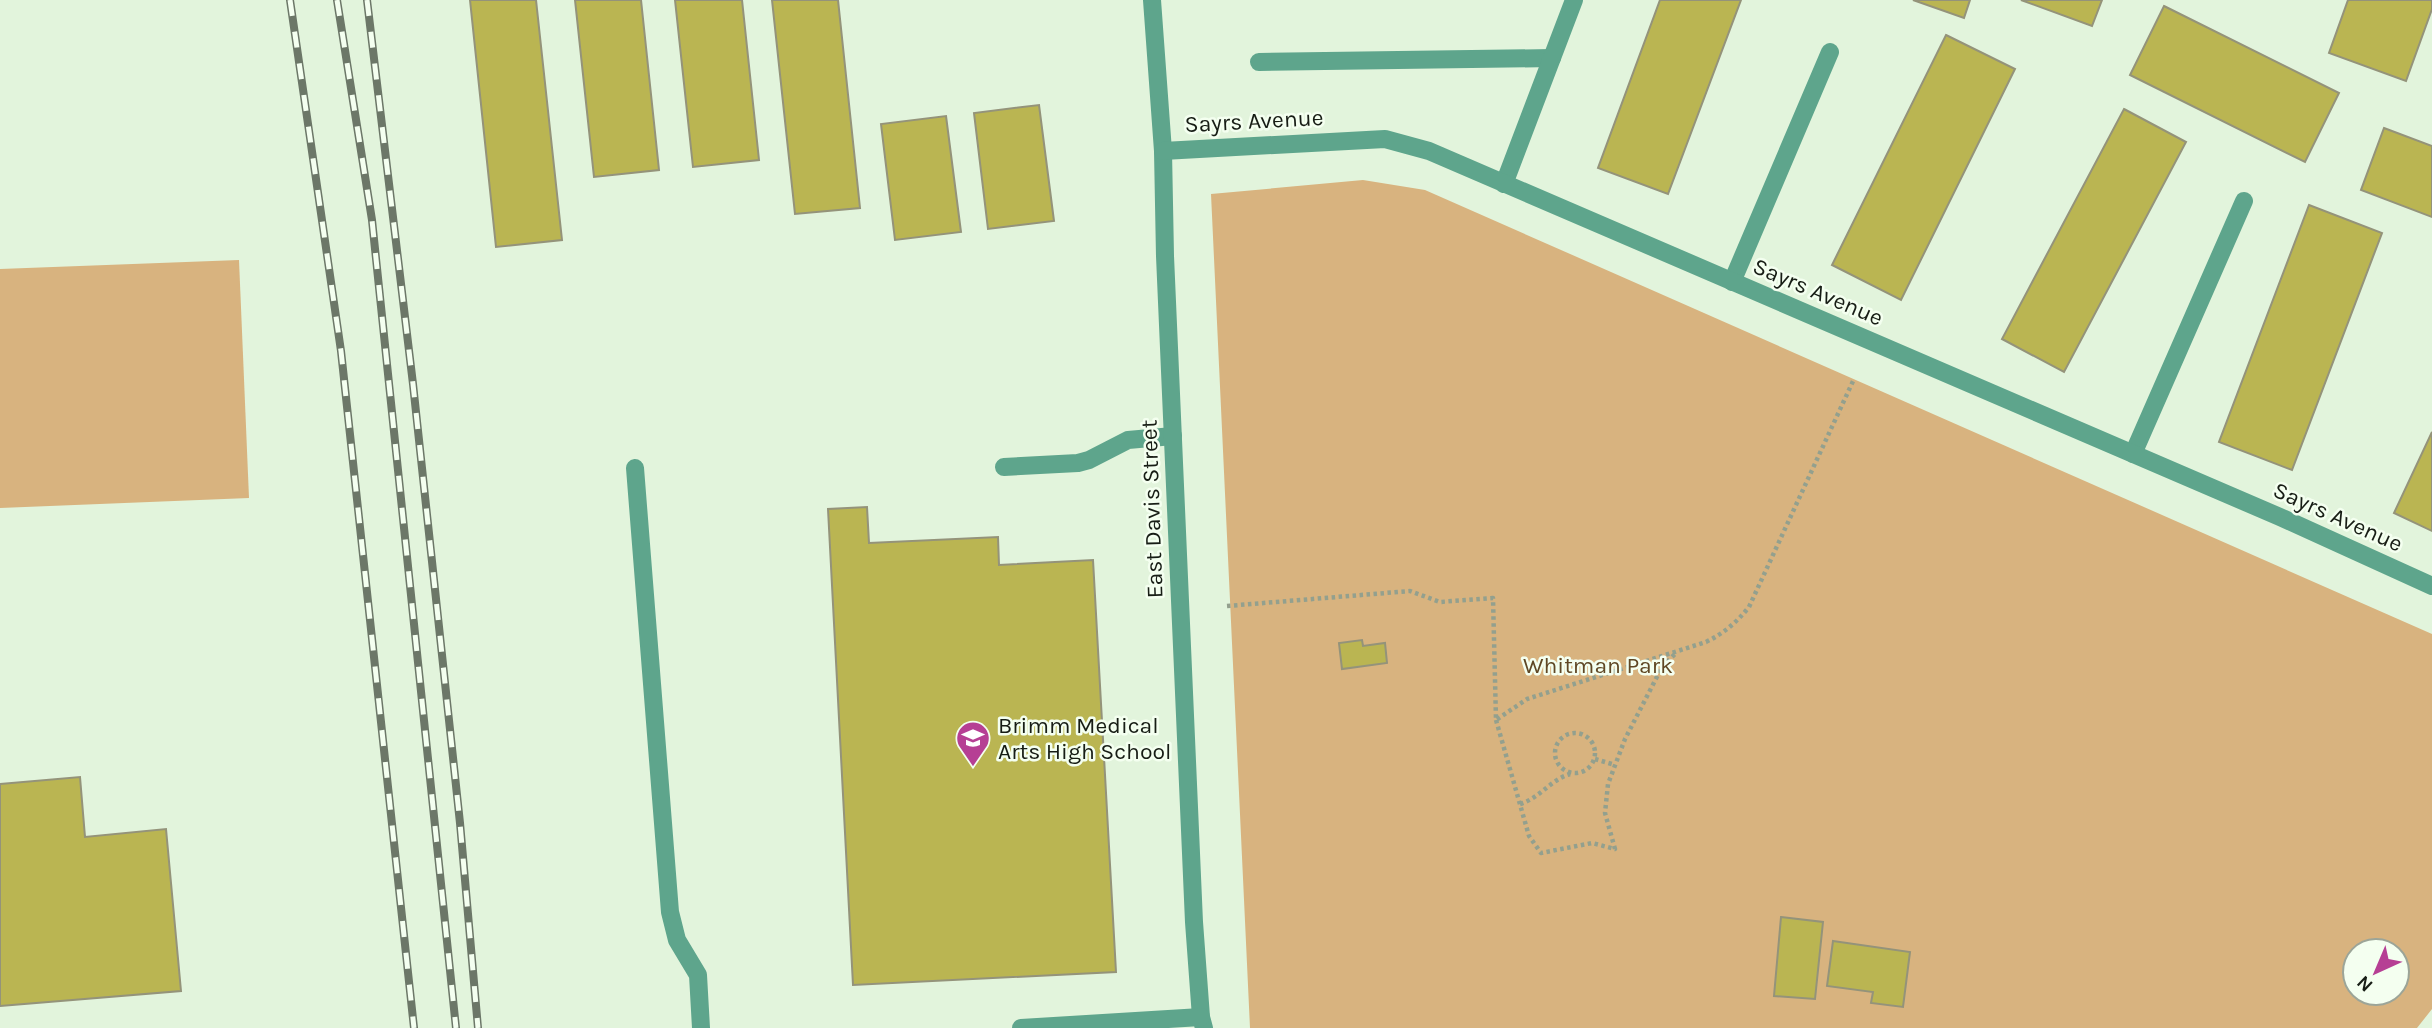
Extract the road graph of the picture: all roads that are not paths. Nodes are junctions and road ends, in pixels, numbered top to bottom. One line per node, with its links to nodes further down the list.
1 (1153, 0): 6 (street, East Davis Street)
2 (1574, 0): 4 (street)
3 (1830, 52): 9 (street)
4 (1552, 58): 5 (street); 7 (street)
5 (1258, 62)
6 (1163, 151): 7 (street, Sayrs Avenue); 10 (street, East Davis Street)
7 (1504, 184): 9 (street, Sayrs Avenue)
8 (2244, 201): 11 (street)
9 (1732, 282): 11 (street, Sayrs Avenue)
10 (1173, 436): 12 (street); 15 (street, East Davis Street)
11 (2133, 454): 14 (street, Sayrs Avenue)
12 (1004, 467)
13 (635, 468): 16 (street)
14 (2432, 586)
15 (1202, 1022): 17 (street)
16 (701, 1028)
17 (1020, 1028)

